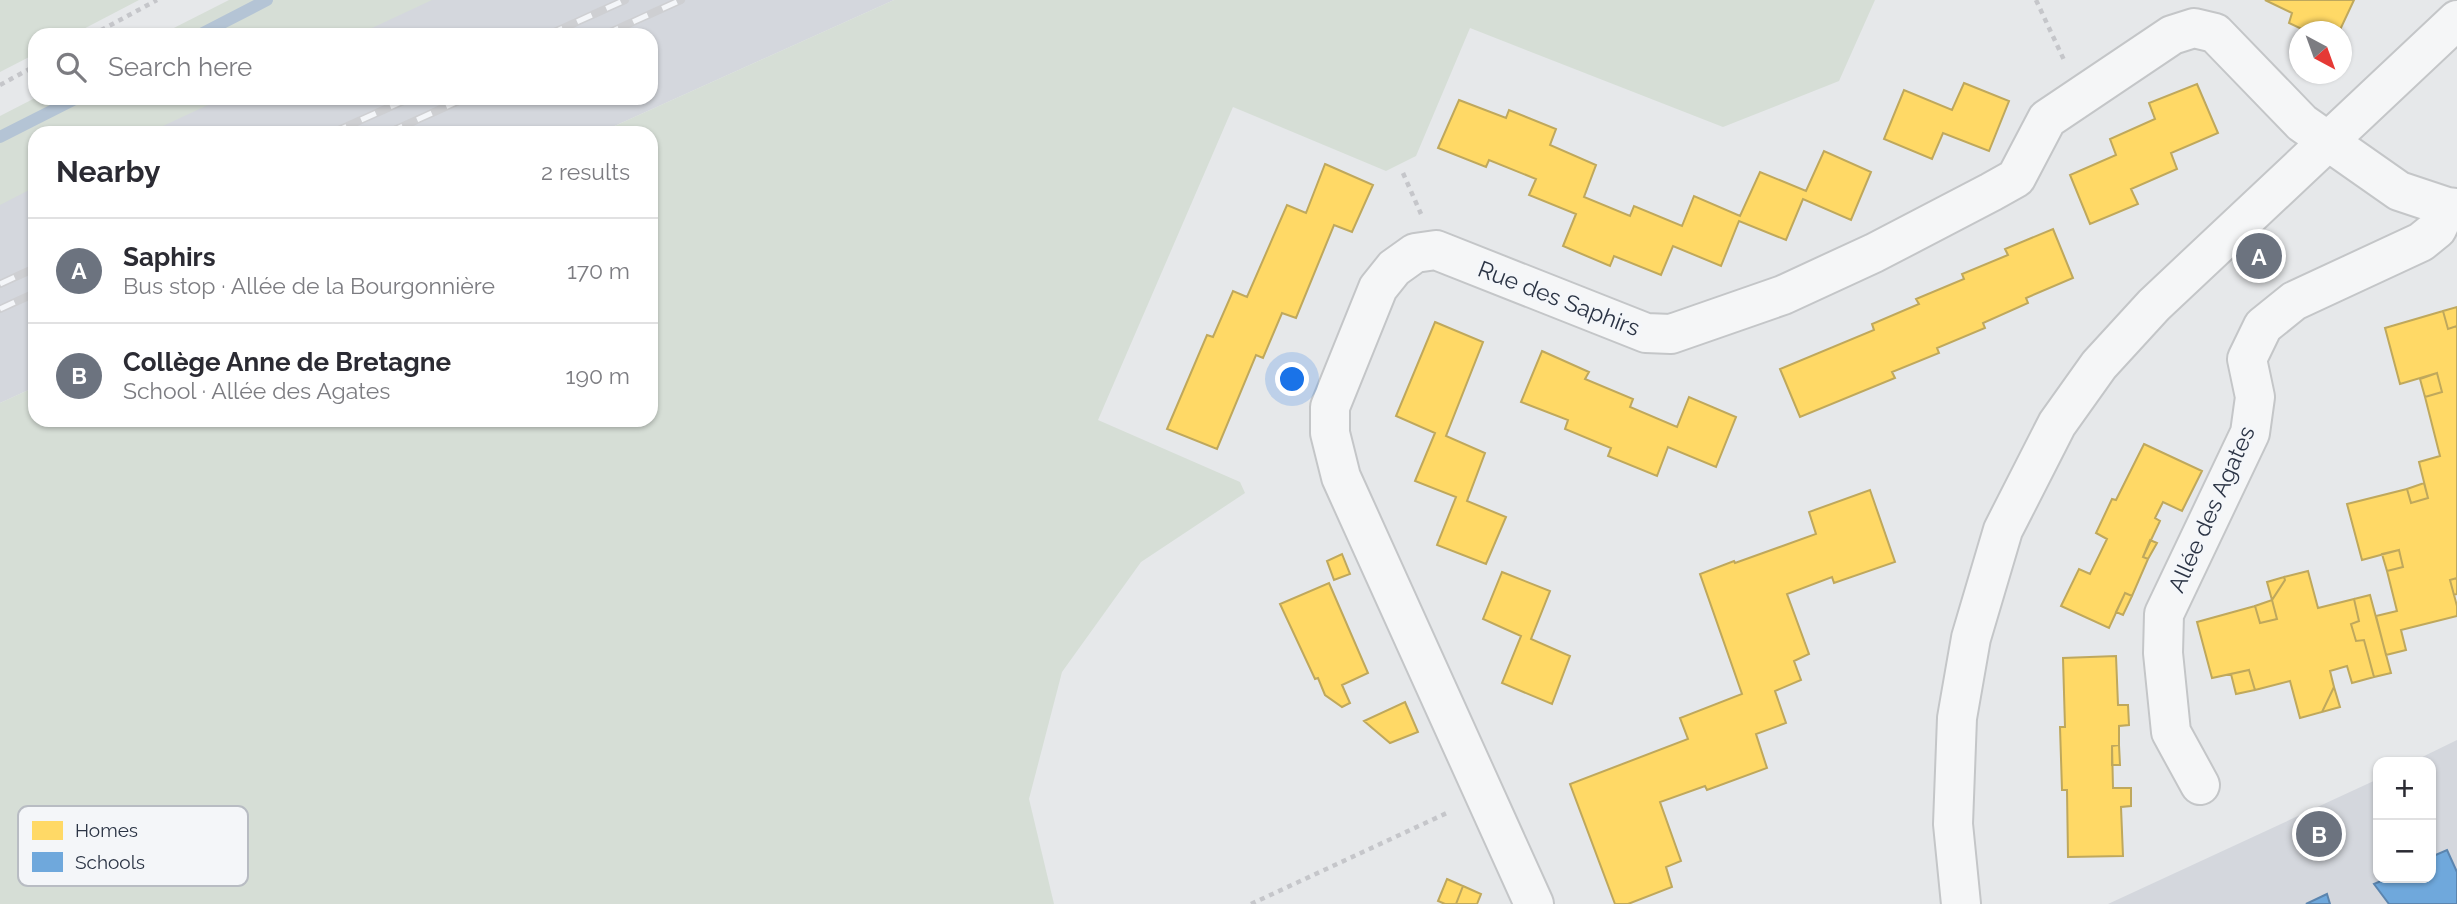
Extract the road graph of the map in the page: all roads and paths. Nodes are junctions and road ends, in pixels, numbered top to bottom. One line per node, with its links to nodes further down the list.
1 (157, 0): 4 (path)
2 (2036, 0): 7 (path)
3 (2457, 20): 8 (street)
4 (105, 28)
5 (28, 70): 6 (path)
6 (0, 85)
7 (2082, 96): 8 (street, Rue des Saphirs); 11 (street, Rue des Saphirs)
8 (2328, 140): 9 (street, Rue des Saphirs); 14 (street)
9 (2452, 208): 10 (street, Allée des Agates)
10 (2200, 785)
11 (1485, 795): 12 (path); 13 (street, Rue des Saphirs)
12 (1251, 904)
13 (1534, 904)
14 (1961, 904)

